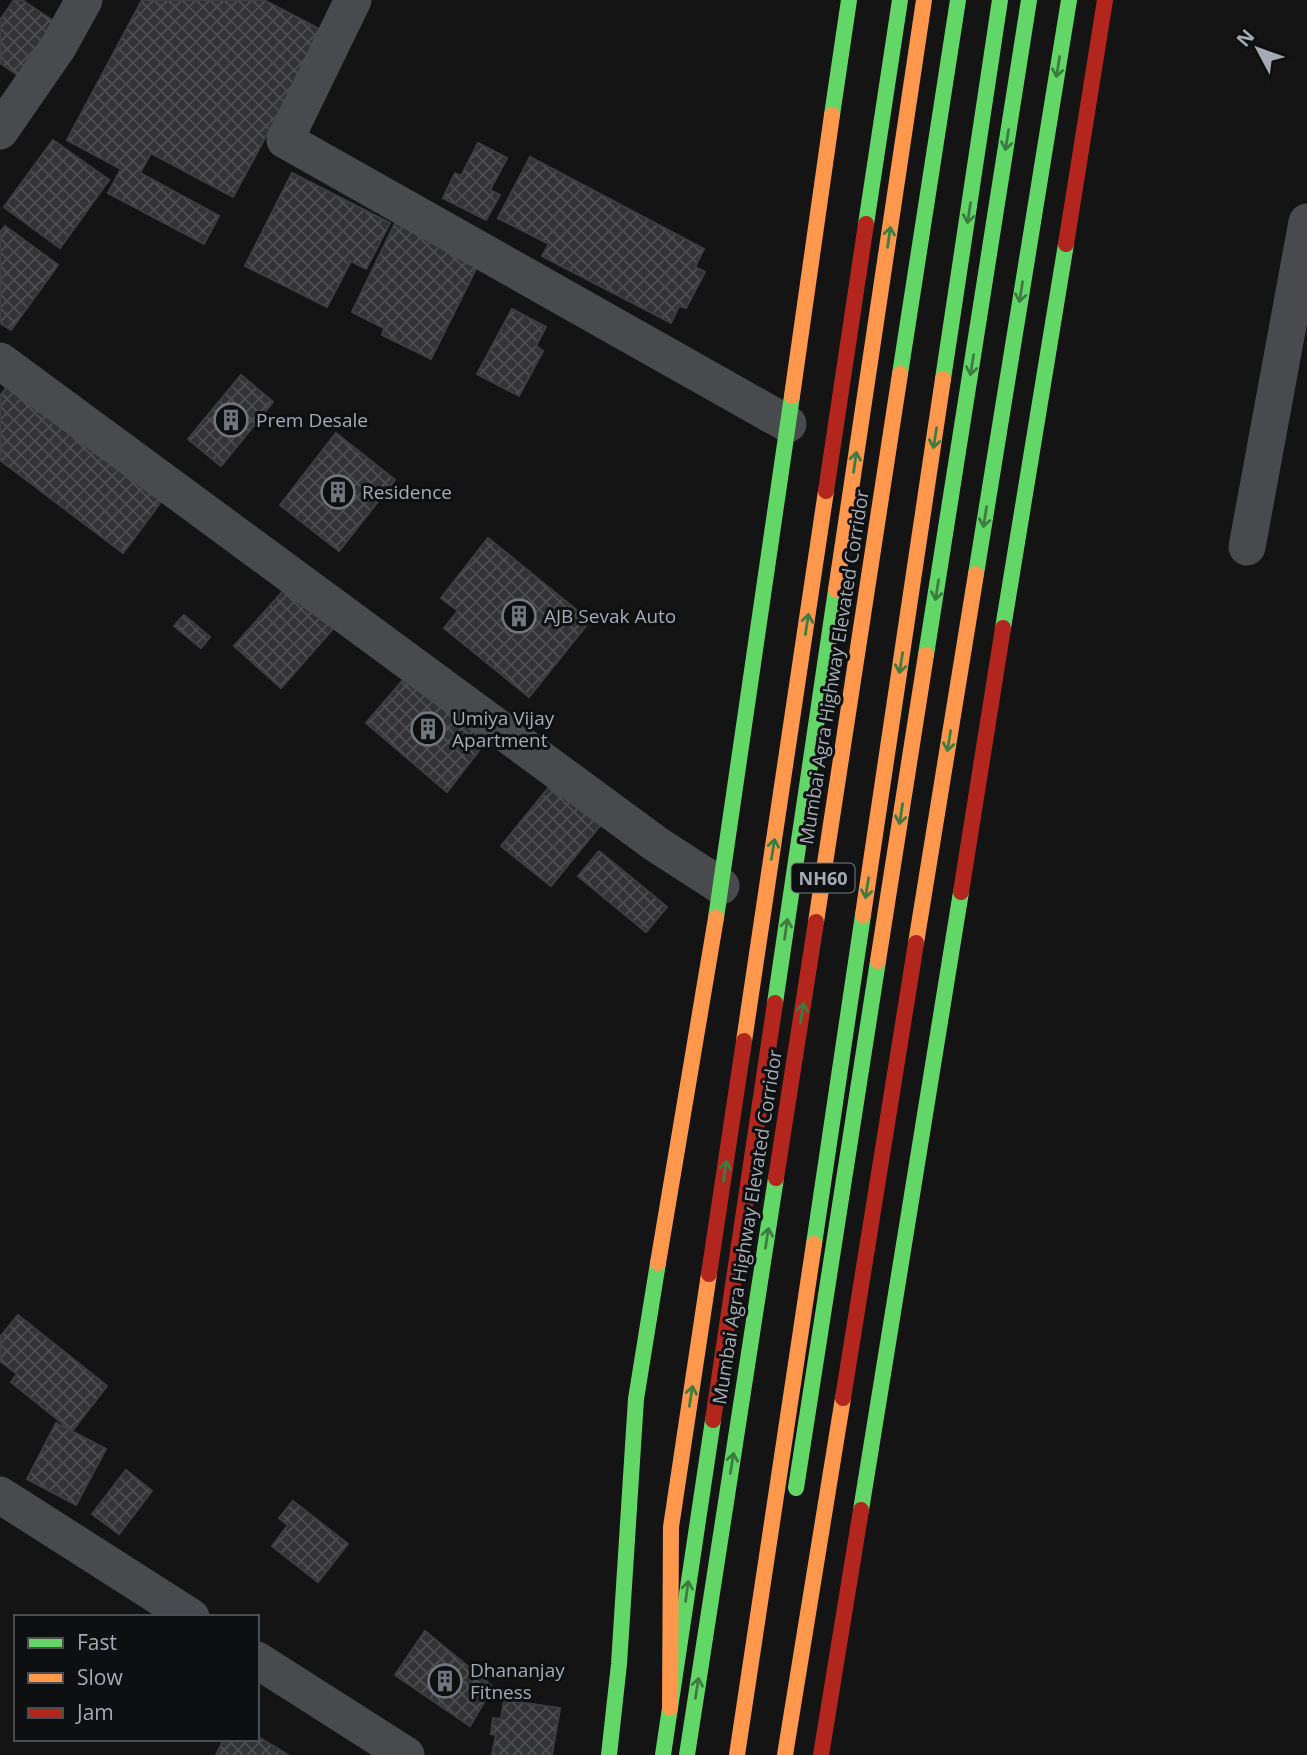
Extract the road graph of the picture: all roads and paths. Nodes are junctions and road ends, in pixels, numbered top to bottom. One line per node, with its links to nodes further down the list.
1 (84, 0): 11 (street)
2 (352, 0): 14 (street)
3 (900, 0): 21 (main road, one-way to 3)
4 (924, 0): 21 (main road, one-way to 4)
5 (958, 0): 25 (main road, Mumbai Agra Highway Elevated Corridor / NH60, one-way to 5)
6 (1000, 0): 26 (main road, NH60, one-way to 26)
7 (1029, 0): 18 (main road, one-way to 18)
8 (1069, 0): 27 (main road, one-way to 27)
9 (1105, 0): 28 (main road)
10 (846, 1): 14 (main road)
11 (0, 131)
12 (1307, 222): 15 (street)
13 (0, 361): 16 (street)
14 (788, 424): 16 (main road)
15 (1247, 547)
16 (720, 886): 23 (main road)
17 (0, 1494): 19 (street)
18 (793, 1506)
19 (188, 1615)
20 (259, 1661): 22 (street)
21 (670, 1708): 24 (main road)
22 (406, 1755)
23 (609, 1755)
24 (663, 1755)
25 (687, 1755)
26 (737, 1755)
27 (785, 1755)
28 (821, 1755)

